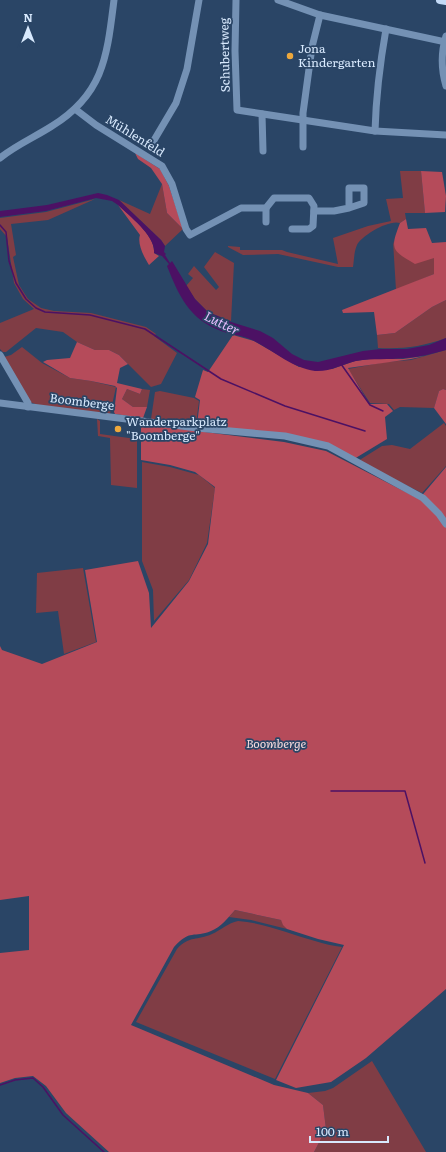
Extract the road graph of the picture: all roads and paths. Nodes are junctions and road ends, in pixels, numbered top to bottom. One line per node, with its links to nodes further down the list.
1 (114, 0): 11 (street)
2 (199, 0): 16 (street, Mühlenfeld)
3 (236, 0): 12 (street, Schubertweg)
4 (278, 0): 7 (street)
5 (440, 0): 6 (main road)
6 (446, 1)
7 (320, 15): 8 (street); 13 (street)
8 (386, 29): 9 (street); 14 (street)
9 (445, 40): 10 (street)
10 (446, 86)
11 (75, 109): 19 (street); 20 (street, Mühlenfeld)
12 (262, 114): 13 (street); 18 (street)
13 (303, 120): 14 (street); 17 (street)
14 (375, 131): 15 (street)
15 (446, 135)
16 (150, 147)
17 (303, 147)
18 (262, 151)
19 (0, 158)
20 (266, 208): 22 (street); 23 (street)
21 (349, 208): 22 (street)
22 (314, 211): 24 (street)
23 (266, 222)
24 (292, 229)
25 (0, 355): 27 (street)
26 (0, 403): 27 (street, Boomberge)
27 (28, 407): 28 (street, Boomberge)
28 (446, 524)

